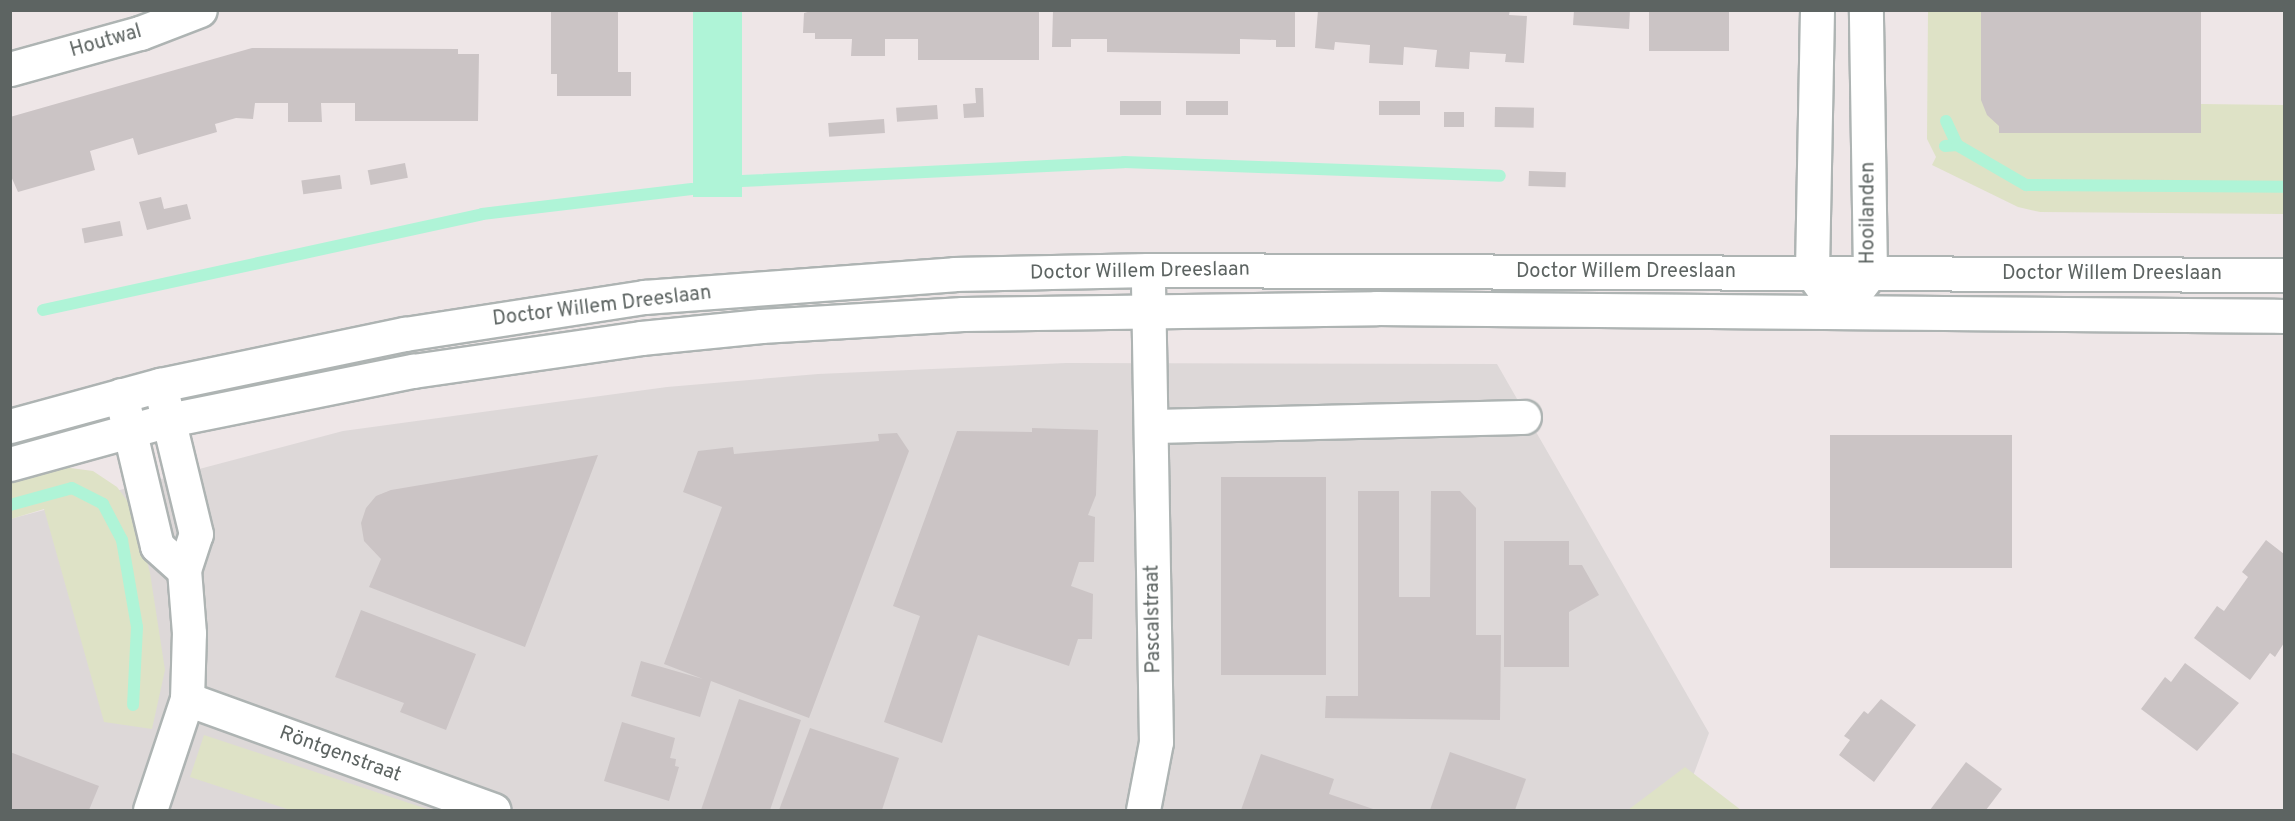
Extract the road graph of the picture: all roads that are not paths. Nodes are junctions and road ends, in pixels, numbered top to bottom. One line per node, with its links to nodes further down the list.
1 (200, 10): 4 (main road, Houtwal)
2 (1817, 10): 7 (main road)
3 (1866, 10): 8 (main road, Hooilanden)
4 (136, 22): 5 (main road, Houtwal)
5 (10, 69)
6 (1148, 270): 7 (main road, Doctor Willem Dreeslaan); 10 (main road, Pascalstraat); 13 (main road, Doctor Willem Dreeslaan)
7 (1812, 273): 8 (main road, Doctor Willem Dreeslaan); 11 (main road)
8 (1870, 273): 9 (main road, Doctor Willem Dreeslaan); 11 (main road, Hooilanden)
9 (2284, 275)
10 (1149, 310): 11 (main road, Doctor Willem Dreeslaan); 16 (main road, Doctor Willem Dreeslaan); 18 (main road, Pascalstraat)
11 (1840, 312): 12 (main road, Doctor Willem Dreeslaan)
12 (2284, 316)
13 (160, 385): 14 (main road, Doctor Willem Dreeslaan); 16 (main road)
14 (121, 394): 17 (main road, Doctor Willem Dreeslaan); 19 (main road)
15 (1524, 417): 18 (main road)
16 (169, 420): 19 (main road, Doctor Willem Dreeslaan); 21 (main road)
17 (10, 426)
18 (1151, 426): 25 (main road, Pascalstraat)
19 (129, 430): 20 (main road, Doctor Willem Dreeslaan); 21 (main road)
20 (10, 464)
21 (184, 570): 22 (main road)
22 (187, 699): 23 (main road); 24 (main road, Röntgenstraat)
23 (150, 810)
24 (494, 810)
25 (1143, 810)

